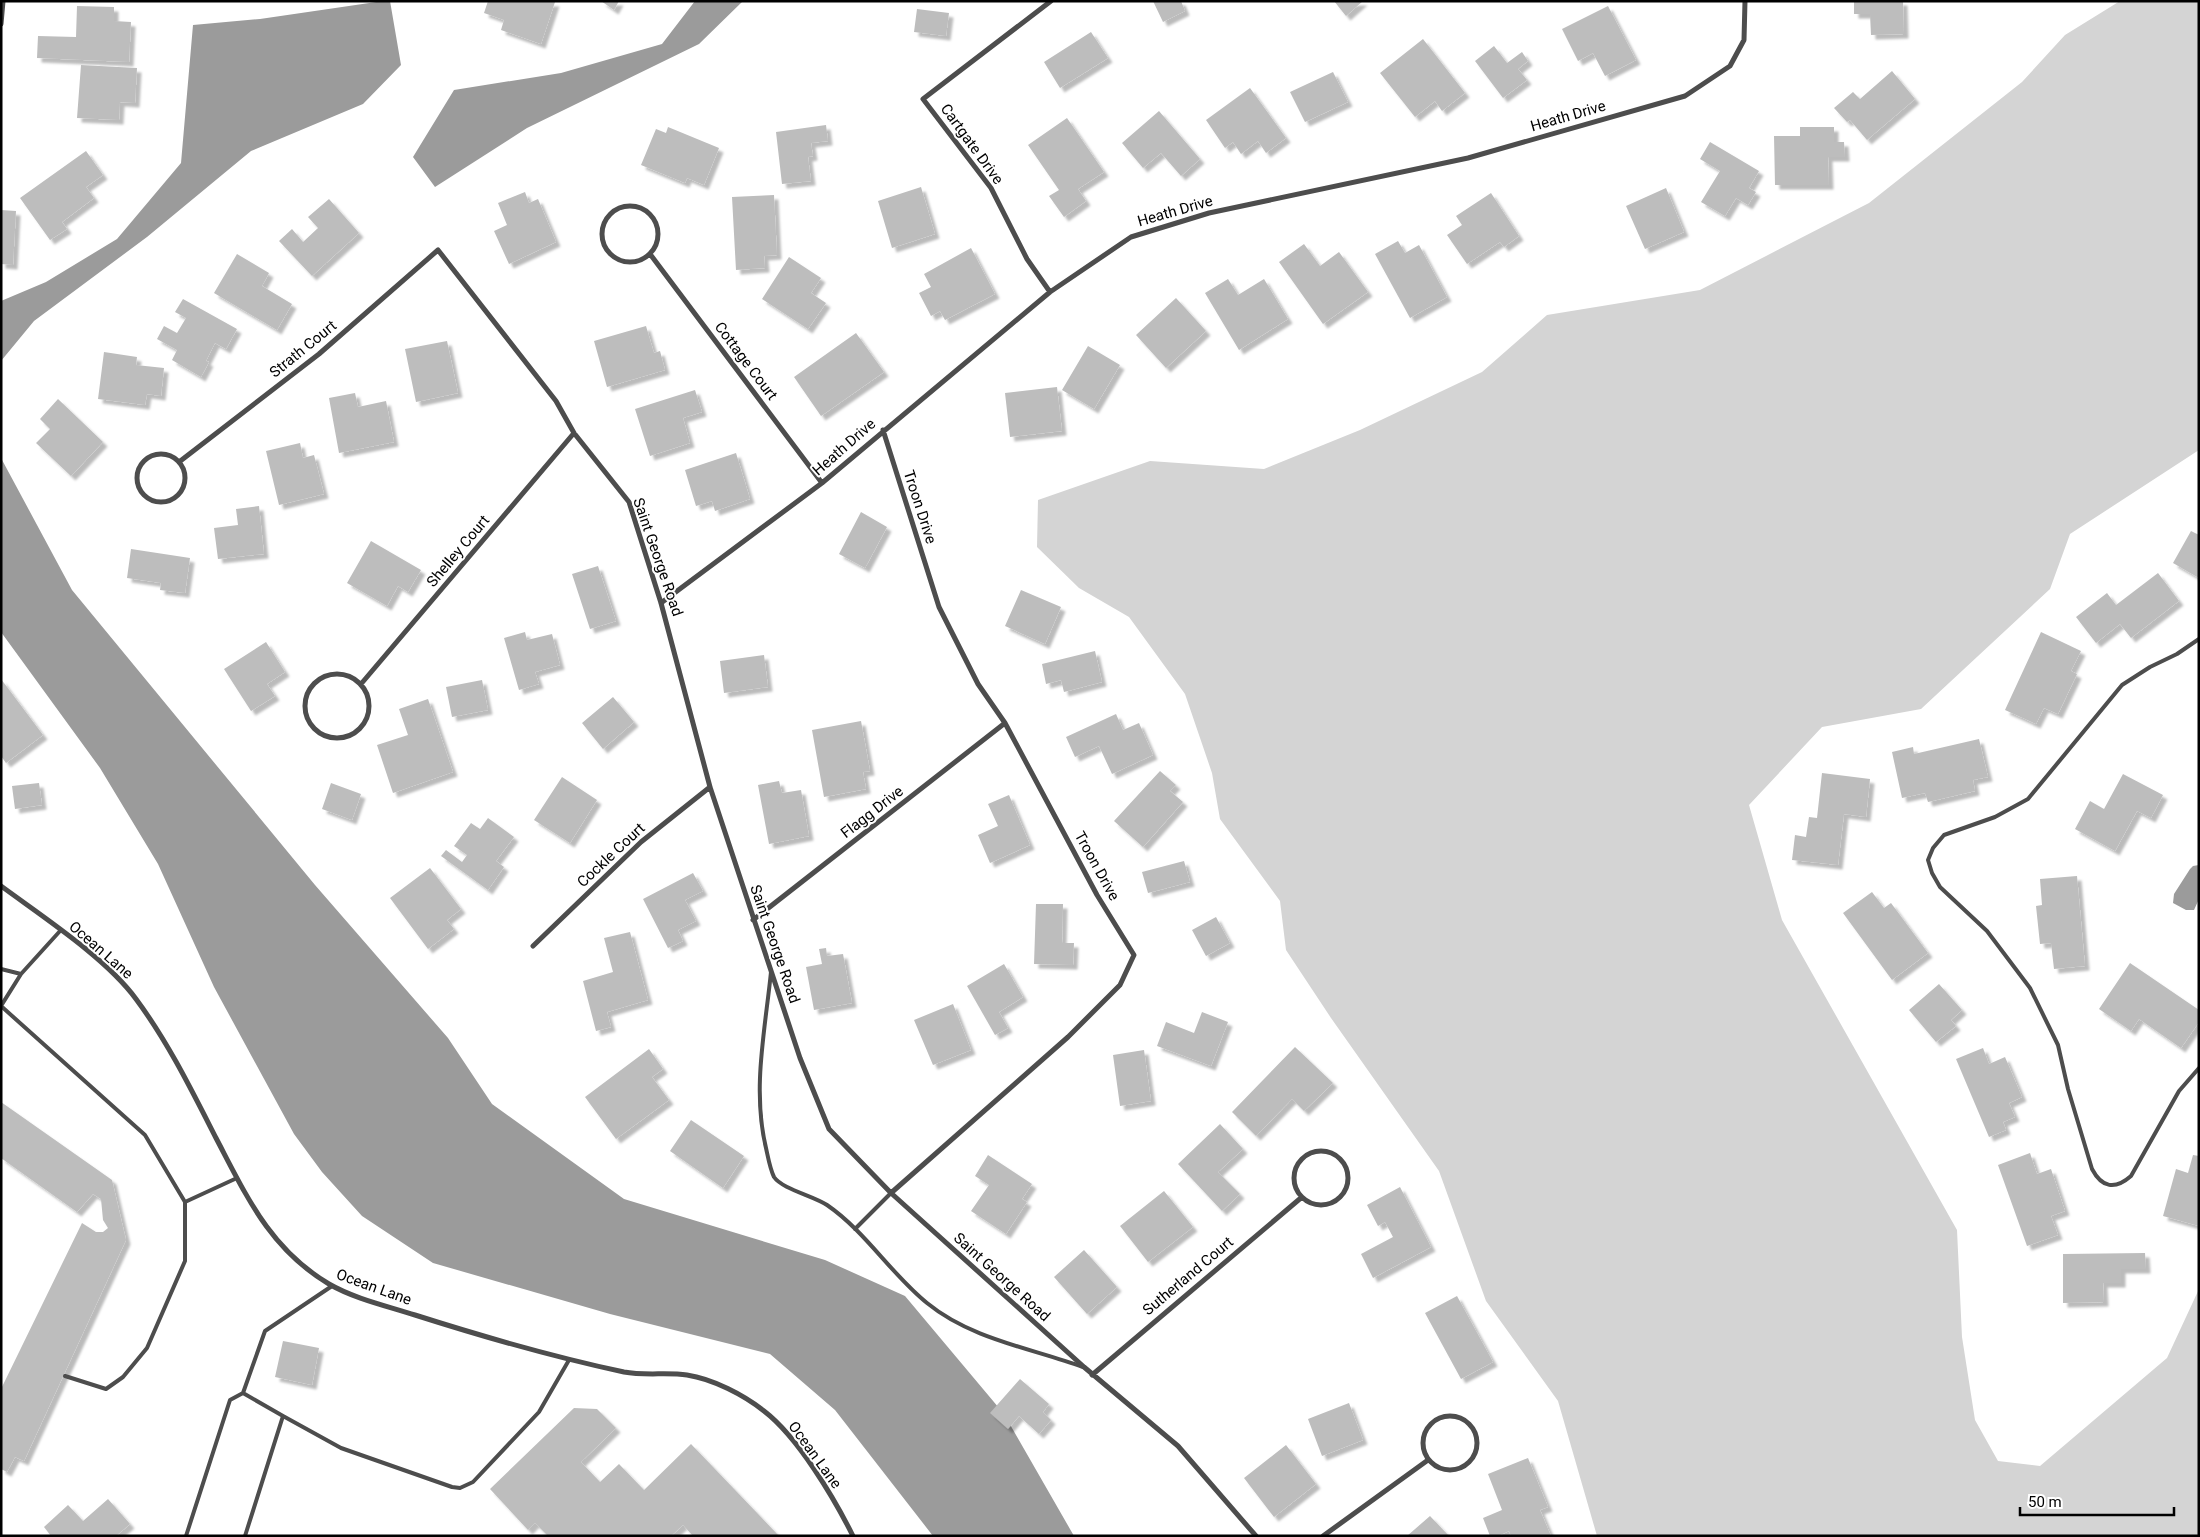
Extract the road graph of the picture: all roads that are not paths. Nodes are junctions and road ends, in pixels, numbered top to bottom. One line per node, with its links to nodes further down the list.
1 (3, 1): 4 (street)
2 (1051, 1): 7 (street, Cartgate Drive)
3 (1745, 1): 7 (street, Heath Drive)
4 (1, 24)
5 (438, 250): 9 (street, Saint George Road); 10 (street, Strath Court)
6 (650, 254): 6 (street); 11 (street, Cottage Court)
7 (1050, 292): 8 (street, Heath Drive)
8 (883, 430): 11 (street, Heath Drive); 15 (street, Troon Drive)
9 (574, 434): 12 (street, Saint George Road); 14 (street, Shelley Court)
10 (179, 462): 10 (street)
11 (822, 483): 12 (street, Heath Drive)
12 (661, 602): 16 (street, Saint George Road)
13 (2199, 638): 24 (lane)
14 (361, 684): 14 (street)
15 (1005, 723): 18 (street, Flagg Drive); 26 (street, Troon Drive)
16 (710, 787): 18 (street, Saint George Road); 20 (street, Cockle Court)
17 (1, 886): 19 (street, Ocean Lane)
18 (754, 920): 22 (street, Saint George Road)
19 (60, 931): 23 (lane); 25 (street, Ocean Lane)
20 (532, 946)
21 (1, 969): 23 (lane)
22 (771, 972): 26 (street, Saint George Road); 29 (lane)
23 (21, 974): 28 (lane)
24 (2199, 1068)
25 (237, 1178): 28 (lane); 30 (street, Ocean Lane)
26 (892, 1193): 29 (lane, Troon Drive); 32 (street, Saint George Road)
27 (1302, 1197): 27 (street); 33 (street, Sutherland Court)
28 (185, 1202): 34 (lane)
29 (855, 1229): 32 (lane)
30 (332, 1286): 31 (street, Ocean Lane); 35 (lane)
31 (569, 1360): 36 (lane); 40 (street, Ocean Lane)
32 (1084, 1367): 33 (street, Saint George Road)
33 (1092, 1375): 41 (street, Saint George Road)
34 (65, 1376)
35 (243, 1393): 36 (lane); 38 (lane)
36 (284, 1416): 39 (lane)
37 (1428, 1460): 37 (street); 42 (street)
38 (186, 1536)
39 (245, 1536)
40 (853, 1536)
41 (1256, 1536)
42 (1323, 1536)

